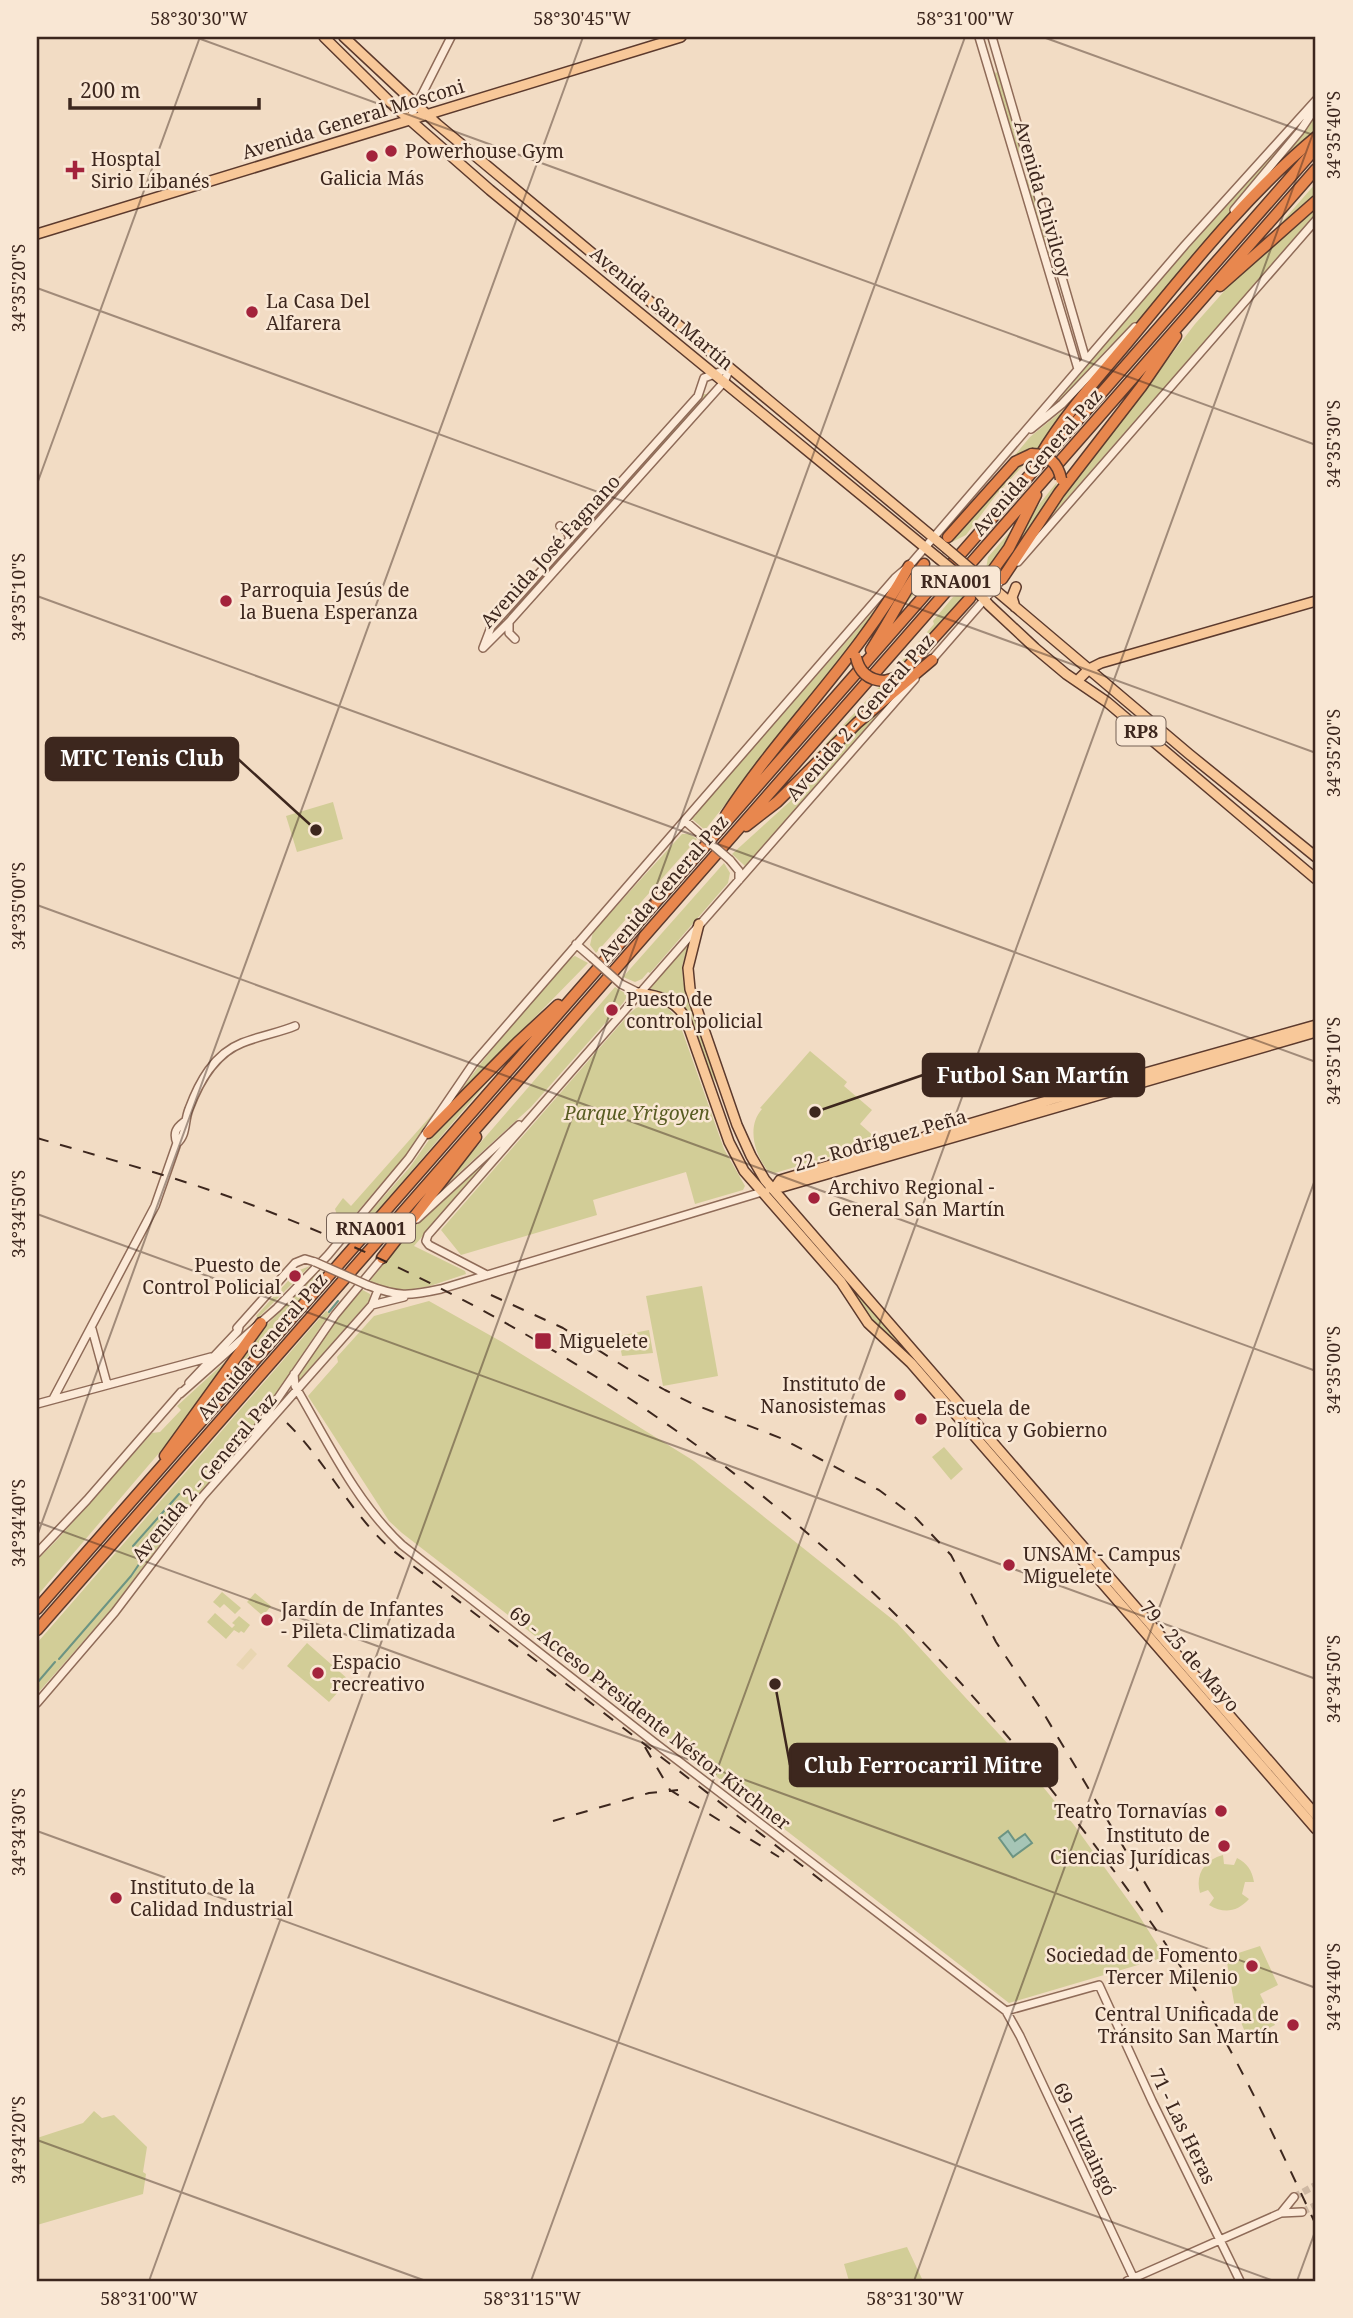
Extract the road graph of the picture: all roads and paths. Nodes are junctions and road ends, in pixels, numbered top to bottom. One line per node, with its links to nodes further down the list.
1 (324, 37): 11 (main road, Avenida San Martín)
2 (344, 37): 8 (main road, Avenida San Martín)
3 (681, 37): 10 (main road, Avenida General Mosconi)
4 (979, 37): 24 (street, Avenida Chivilcoy)
5 (992, 37): 22 (street, Avenida Chivilcoy)
6 (450, 38): 8 (street)
7 (1316, 100): 22 (street, Avenida General Paz)
8 (415, 105): 10 (main road, Avenida San Martín); 11 (street)
9 (1316, 107): 18 (street)
10 (426, 114): 11 (main road, Avenida General Mosconi); 23 (main road, Avenida San Martín)
11 (409, 120): 17 (main road, Avenida General Mosconi); 25 (main road, Avenida San Martín)
12 (1316, 137): 18 (highway)
13 (1316, 148): 29 (highway, Avenida General Paz / RNA001)
14 (1316, 169): 19 (highway, Avenida General Paz / RNA001)
15 (1316, 201): 19 (highway)
16 (1316, 220): 39 (street, Avenida 2 - General Paz)
17 (37, 234)
18 (1208, 247): 20 (highway)
19 (1198, 304): 21 (highway, Avenida General Paz / RNA001)
20 (1154, 309): 27 (street); 29 (highway)
21 (1184, 320): 28 (highway, Avenida General Paz / RNA001); 30 (highway)
22 (1086, 360): 24 (street, Avenida General Paz)
23 (730, 368): 25 (street); 26 (street, Avenida José Fagnano); 33 (main road, Avenida San Martín)
24 (1078, 369): 27 (street, Avenida General Paz)
25 (709, 376): 26 (main road, Avenida San Martín); 34 (street, Avenida José Fagnano)
26 (724, 382): 35 (main road, Avenida San Martín); 47 (street, Avenida José Fagnano)
27 (1025, 433): 33 (street, Avenida General Paz)
28 (1070, 450): 38 (highway); 55 (highway, Avenida General Paz / RNA001)
29 (1027, 479): 52 (highway, Avenida General Paz / RNA001)
30 (1059, 493): 32 (highway, bridge); 39 (highway)
31 (560, 526): 34 (street)
32 (948, 537)
33 (933, 538): 35 (street, Avenida General Paz); 41 (main road, Avenida San Martín, bridge)
34 (570, 539): 46 (street, Avenida José Fagnano)
35 (925, 547): 37 (street, Avenida General Paz); 43 (main road, Avenida San Martín, bridge)
36 (925, 564): 52 (highway)
37 (909, 566): 49 (highway); 54 (street, Avenida General Paz)
38 (991, 573)
39 (1002, 579): 41 (street, Avenida 2 - General Paz)
40 (1016, 587): 45 (main road)
41 (993, 588): 43 (street, Avenida 2 - General Paz); 45 (main road, RP8)
42 (970, 598): 49 (highway, bridge)
43 (984, 598): 50 (street, Avenida 2 - General Paz); 53 (main road, RP8)
44 (1316, 601): 51 (main road)
45 (1016, 609): 51 (main road, RP8)
46 (501, 615): 47 (street); 47 (street, Avenida José Fagnano)
47 (509, 622): 48 (street)
48 (515, 639)
49 (860, 640): 56 (highway)
50 (932, 660): 55 (highway); 59 (street, Avenida 2 - General Paz)
51 (1089, 669): 53 (main road); 57 (main road, RP8)
52 (852, 679): 56 (highway, Avenida General Paz / RNA001)
53 (1077, 681): 58 (main road, RP8)
54 (685, 821): 59 (street, bridge); 61 (street, Avenida General Paz)
55 (727, 842): 67 (highway, Avenida General Paz / RNA001)
56 (707, 845): 62 (highway, Avenida General Paz / RNA001)
57 (1316, 857)
58 (1316, 879)
59 (739, 880): 60 (street, Avenida 2 - General Paz)
60 (699, 924): 63 (street, Avenida 2 - General Paz); 70 (main road)
61 (576, 944): 63 (street, bridge); 69 (street, Avenida General Paz)
62 (595, 972): 69 (highway); 89 (highway, Avenida General Paz / RNA001)
63 (639, 993): 68 (street, Avenida 2 - General Paz); 70 (main road)
64 (1316, 1024): 70 (main road, 22 - Rodríguez Peña)
65 (295, 1026): 78 (street)
66 (1316, 1032): 70 (main road, 22 - Rodríguez Peña)
67 (506, 1094): 71 (highway); 92 (highway, Avenida General Paz / RNA001)
68 (533, 1113): 71 (street, Avenida General Paz); 73 (street, Avenida 2 - General Paz)
69 (428, 1133): 77 (street, Avenida General Paz)
70 (770, 1189): 73 (street, 22 - Rodríguez Peña); 94 (main road, 79 - 25 de Mayo); 95 (main road, 79 - 25 de Mayo)
71 (382, 1258): 80 (street, Avenida General Paz)
72 (295, 1264): 74 (street, 22 - Rodríguez Peña, bridge); 79 (street, Avenida General Paz)
73 (485, 1274): 75 (street, 22 - Rodríguez Peña)
74 (378, 1290): 75 (street, 22 - Rodríguez Peña); 76 (street, Avenida 2 - General Paz)
75 (411, 1296): 76 (street)
76 (372, 1305): 82 (street, Avenida 2 - General Paz)
77 (261, 1323): 83 (street, Avenida General Paz); 89 (highway)
78 (92, 1328): 81 (street); 84 (street)
79 (212, 1356): 81 (street); 83 (street, Avenida General Paz)
80 (293, 1374): 82 (street, 69 - Acceso Presidente Néstor Kirchner); 88 (street, Avenida General Paz)
81 (107, 1384): 84 (street)
82 (297, 1390): 85 (street, Avenida 2 - General Paz); 87 (street, 69 - Acceso Presidente Néstor Kirchner)
83 (180, 1394): 90 (street, Avenida General Paz)
84 (53, 1399): 86 (street)
85 (287, 1402): 87 (street, 69 - Acceso Presidente Néstor Kirchner); 88 (street, Avenida 2 - General Paz)
86 (37, 1404)
87 (312, 1416): 96 (street, 69 - Acceso Presidente Néstor Kirchner)
88 (246, 1446): 93 (street, Avenida 2 - General Paz)
89 (147, 1483): 91 (highway, Avenida General Paz / RNA001)
90 (37, 1553)
91 (37, 1609)
92 (37, 1630)
93 (37, 1703)
94 (1316, 1815)
95 (1316, 1829)
96 (1006, 2011): 100 (street, 71 - Las Heras); 101 (street, 69 - Ituzaingó)
97 (1294, 2197): 99 (street)
98 (1302, 2212): 99 (street)
99 (1281, 2213): 100 (street)
100 (1221, 2241): 101 (street); 102 (street, 71 - Las Heras)
101 (1132, 2280)
102 (1240, 2281)

